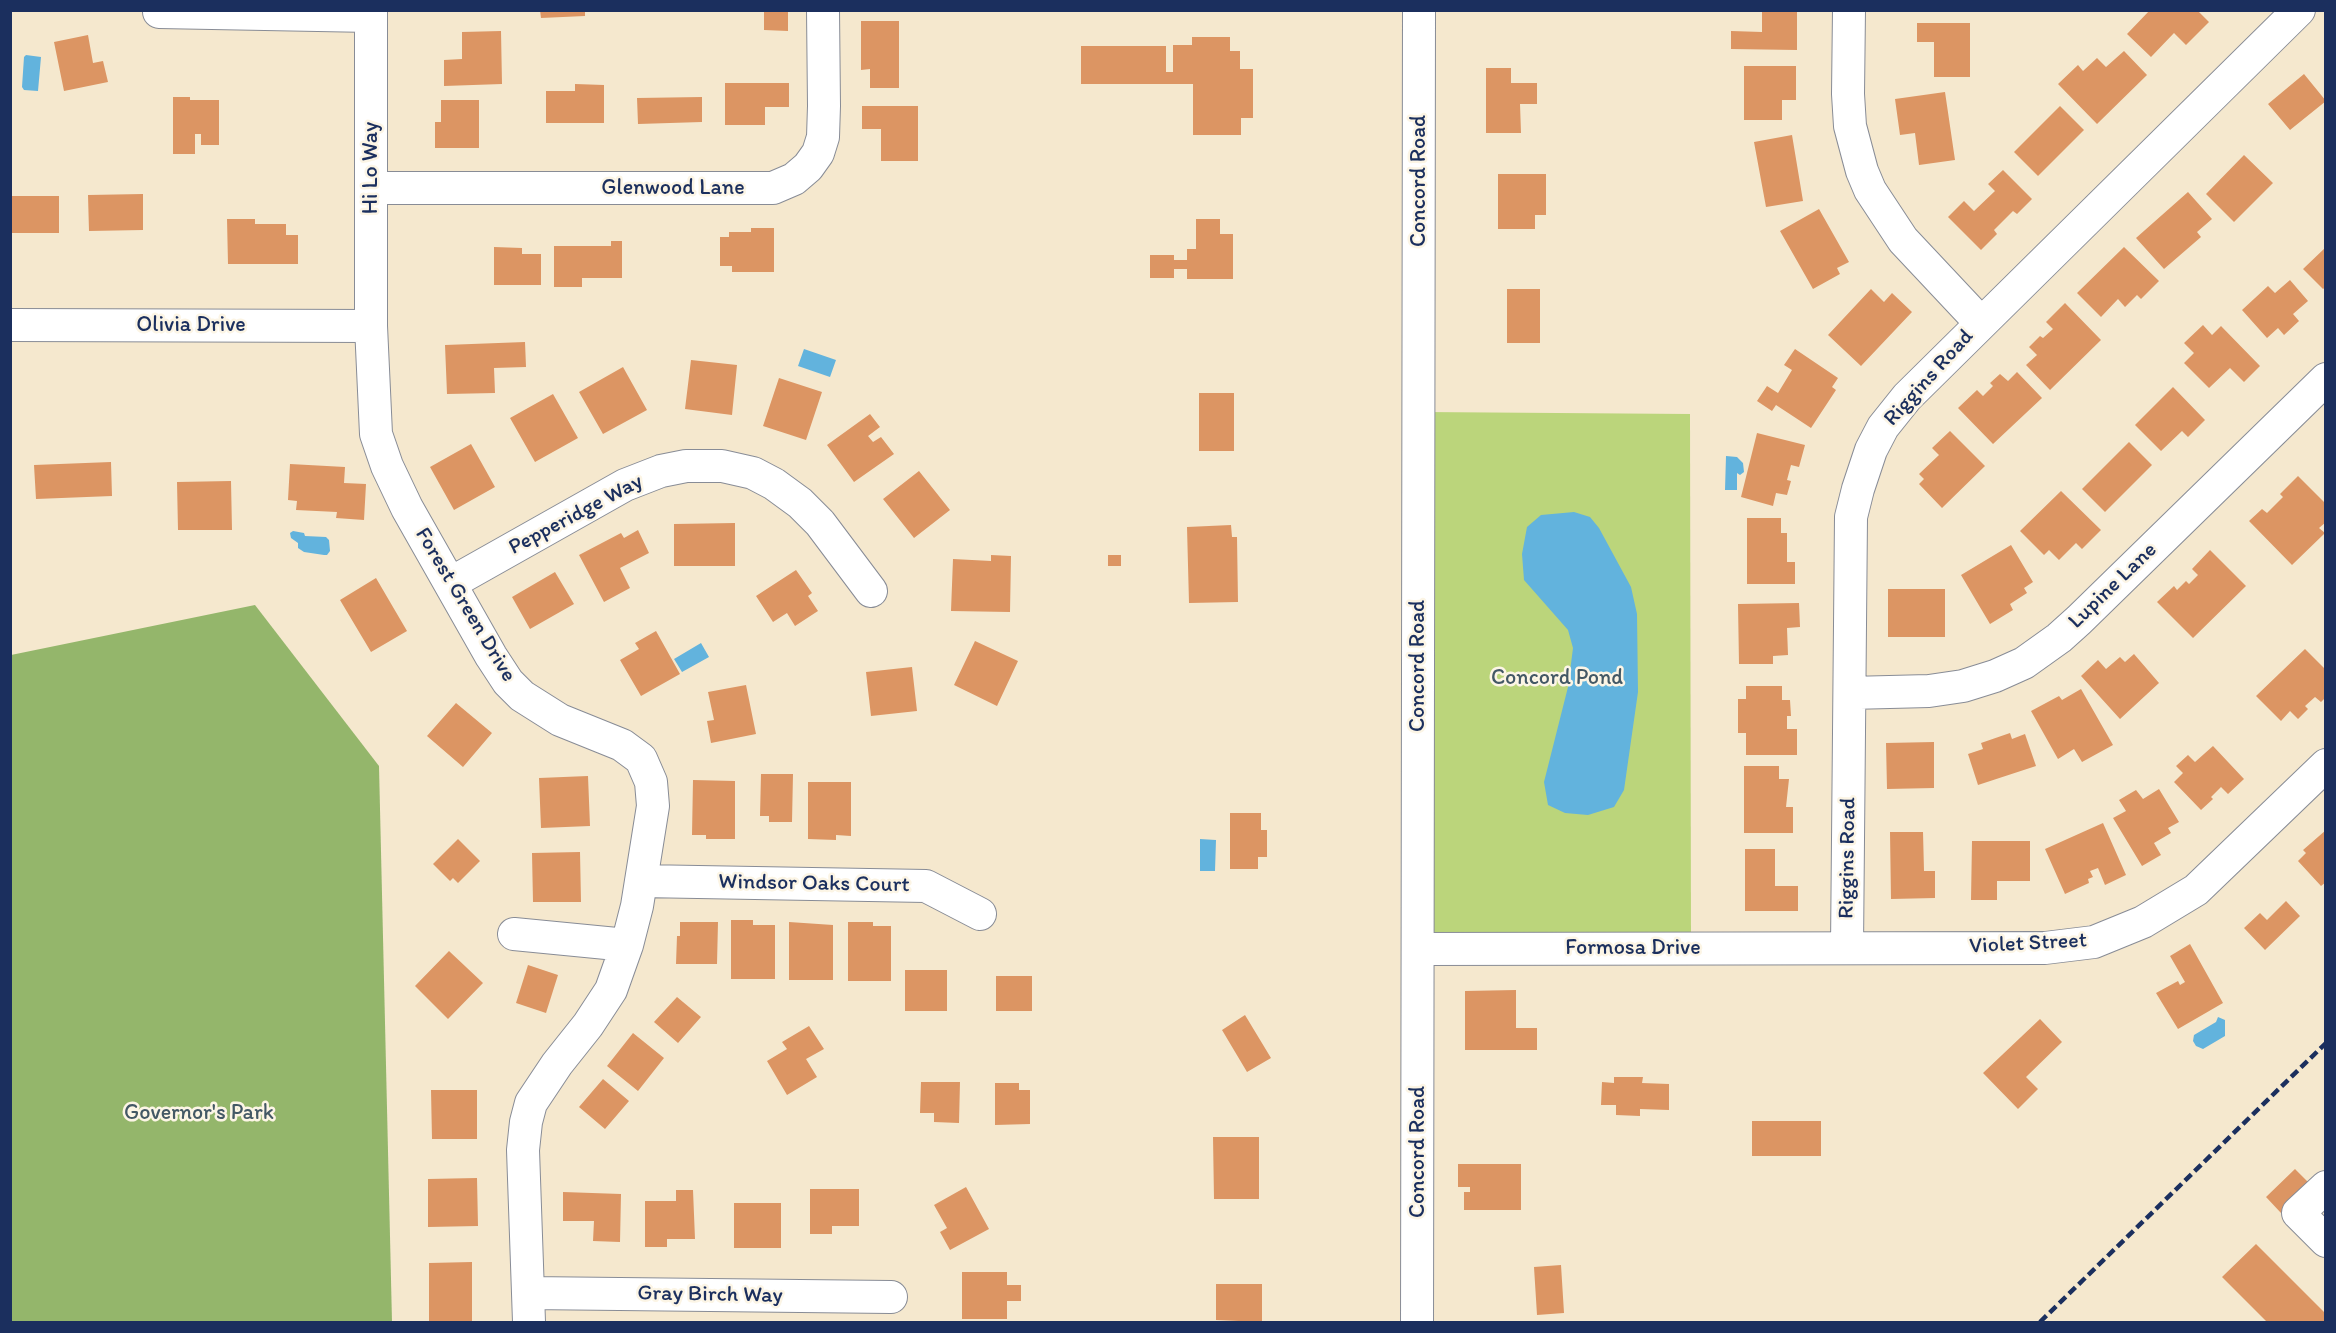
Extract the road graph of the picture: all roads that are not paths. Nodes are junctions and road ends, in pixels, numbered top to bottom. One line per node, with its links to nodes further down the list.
1 (823, 10): 7 (street, Glenwood Lane)
2 (1419, 10): 21 (street, Concord Road)
3 (1849, 10): 8 (street)
4 (2299, 10): 8 (street, Riggins Road)
5 (159, 12): 6 (street)
6 (370, 13): 7 (street, Hi Lo Way)
7 (370, 188): 10 (street, Hi Lo Way)
8 (1980, 322): 14 (street, Riggins Road)
9 (10, 324): 10 (street, Olivia Drive)
10 (370, 326): 12 (street, Forest Green Drive)
11 (2325, 379): 14 (street, Lupine Lane)
12 (451, 583): 13 (street, Pepperidge Way); 16 (street, Forest Green Drive)
13 (871, 591)
14 (1850, 693): 20 (street, Riggins Road)
15 (2325, 765): 20 (street, Violet Street)
16 (641, 881): 17 (street, Windsor Oaks Court); 19 (street, Forest Green Drive)
17 (980, 914)
18 (514, 934): 19 (street)
19 (627, 945): 25 (street, Forest Green Drive)
20 (1847, 947): 21 (street, Formosa Drive)
21 (1418, 950): 26 (street, Concord Road)
22 (2325, 1186): 23 (street)
23 (2325, 1241)
24 (891, 1297): 25 (street, Gray Birch Way)
25 (529, 1308)
26 (1418, 1323)

